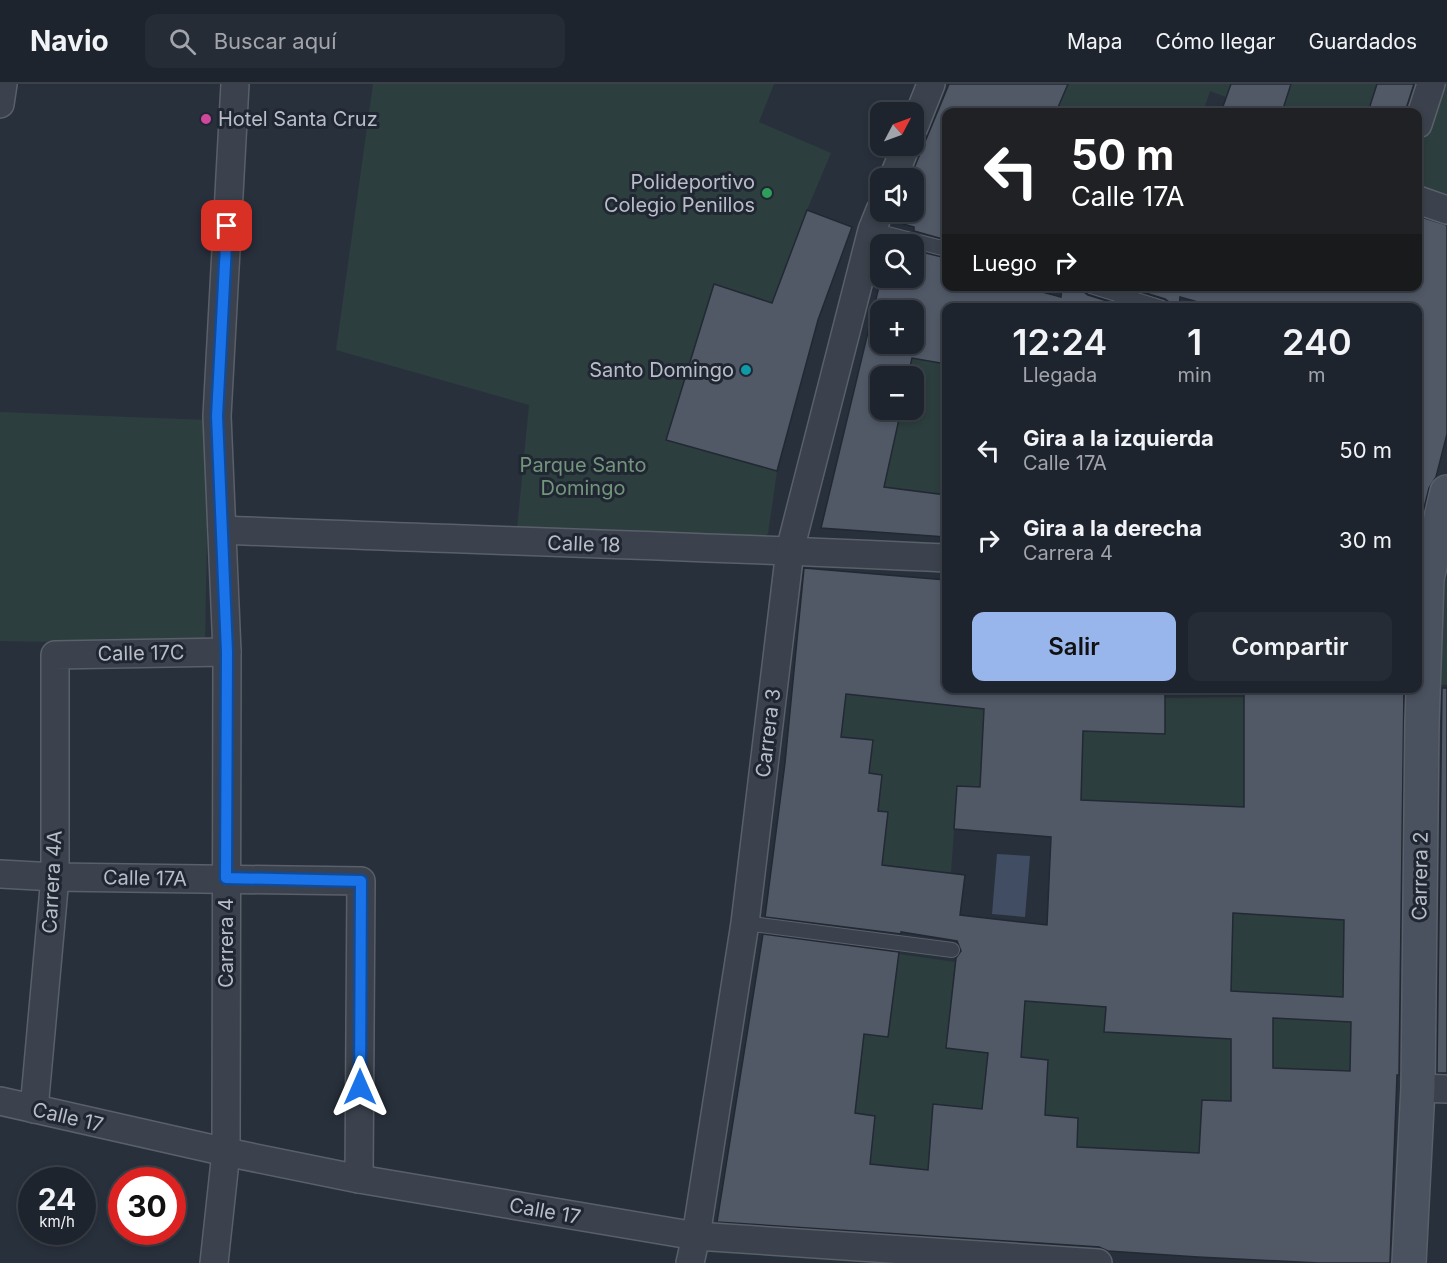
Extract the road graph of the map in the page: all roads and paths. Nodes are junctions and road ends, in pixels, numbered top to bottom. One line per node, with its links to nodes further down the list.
1 (3, 84): 6 (street)
2 (234, 84): 16 (street, Carrera 4)
3 (931, 84): 5 (street)
4 (1431, 84): 7 (street)
5 (924, 102)
6 (0, 104)
7 (1422, 112)
8 (1422, 201): 9 (street)
9 (1447, 210)
10 (875, 222): 17 (street, Carrera 3)
11 (881, 222): 12 (lane)
12 (942, 247)
13 (1107, 291): 14 (lane)
14 (1146, 303)
15 (1447, 492): 19 (main road, Carrera 2)
16 (222, 530): 17 (street, Calle 18); 20 (street, Carrera 4)
17 (790, 550): 18 (street, Calle 18); 25 (street, Carrera 3)
18 (942, 558)
19 (1431, 572): 27 (main road, Carrera 2)
20 (227, 652): 21 (street, Calle 17C); 24 (street, Carrera 4)
21 (55, 655): 23 (street, Carrera 4A)
22 (0, 874): 23 (street, Calle 17A)
23 (55, 877): 24 (street, Calle 17A); 29 (street, Carrera 4A)
24 (226, 878): 30 (street, Carrera 4); 31 (street, Calle 17A)
25 (745, 923): 26 (lane); 32 (street, Carrera 3)
26 (952, 950)
27 (1432, 1088): 36 (main road, Carrera 2)
28 (0, 1101): 29 (street, Calle 17)
29 (34, 1109): 30 (street, Calle 17)
30 (226, 1152): 31 (street, Calle 17); 33 (street, Carrera 4)
31 (359, 1179): 32 (street, Calle 17)
32 (696, 1236): 34 (street, Carrera 3); 35 (street, Calle 17)
33 (214, 1263)
34 (690, 1263)
35 (1098, 1263)
36 (1409, 1263)

